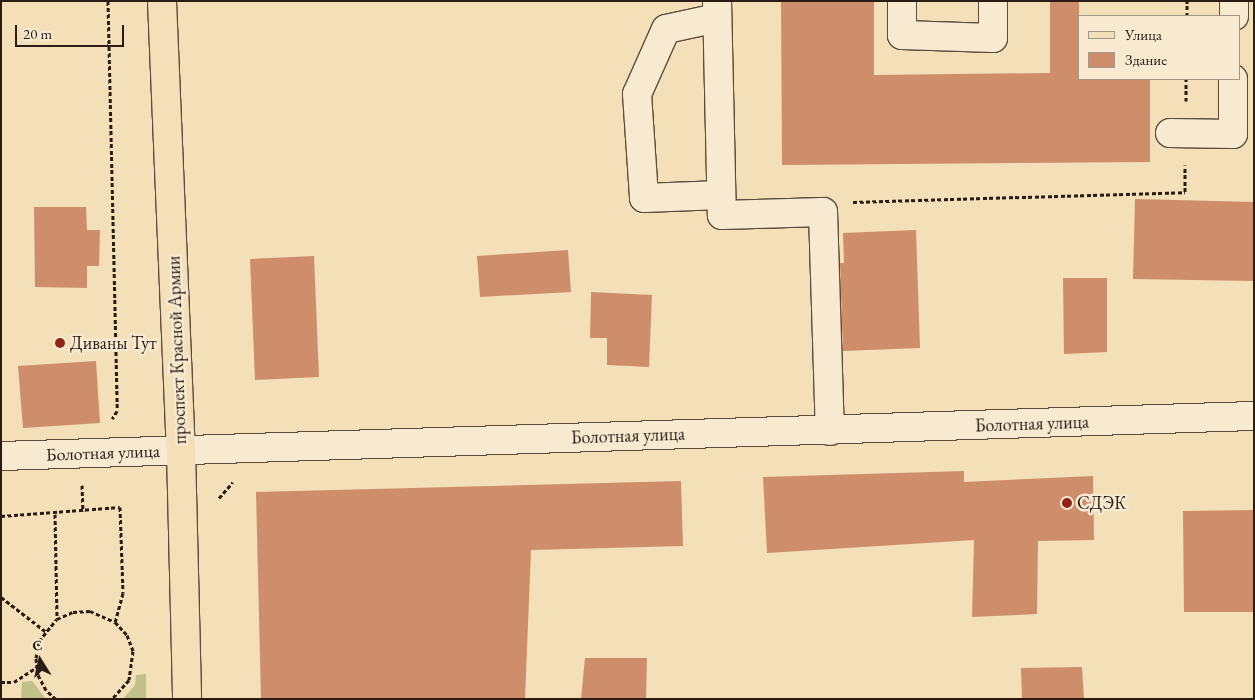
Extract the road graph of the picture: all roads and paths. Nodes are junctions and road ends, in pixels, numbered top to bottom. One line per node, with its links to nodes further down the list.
1 (108, 1): 16 (path)
2 (162, 1): 18 (main road, проспект Красной Армии)
3 (902, 1): 4 (street)
4 (993, 1)
5 (1187, 1): 8 (path)
6 (1234, 1): 9 (street)
7 (717, 10): 13 (street); 13 (street)
8 (1187, 15)
9 (1234, 15)
10 (1186, 80): 12 (path)
11 (1233, 80): 12 (street)
12 (1178, 133): 14 (path)
13 (721, 195): 17 (street)
14 (843, 203)
15 (1254, 416): 17 (street, Болотная улица)
16 (110, 425)
17 (830, 430): 18 (street, Болотная улица)
18 (181, 450): 19 (street, Болотная улица); 32 (main road, проспект Красной Армии)
19 (1, 456)
20 (82, 477): 21 (path)
21 (83, 511): 22 (path); 26 (path)
22 (55, 514): 23 (path); 25 (path)
23 (1, 516)
24 (1, 597): 27 (path)
25 (57, 619): 26 (path); 27 (path)
26 (116, 622): 31 (path)
27 (45, 631): 28 (path)
28 (37, 667): 29 (path); 30 (path)
29 (1, 682)
30 (56, 699)
31 (112, 699)
32 (187, 699)

